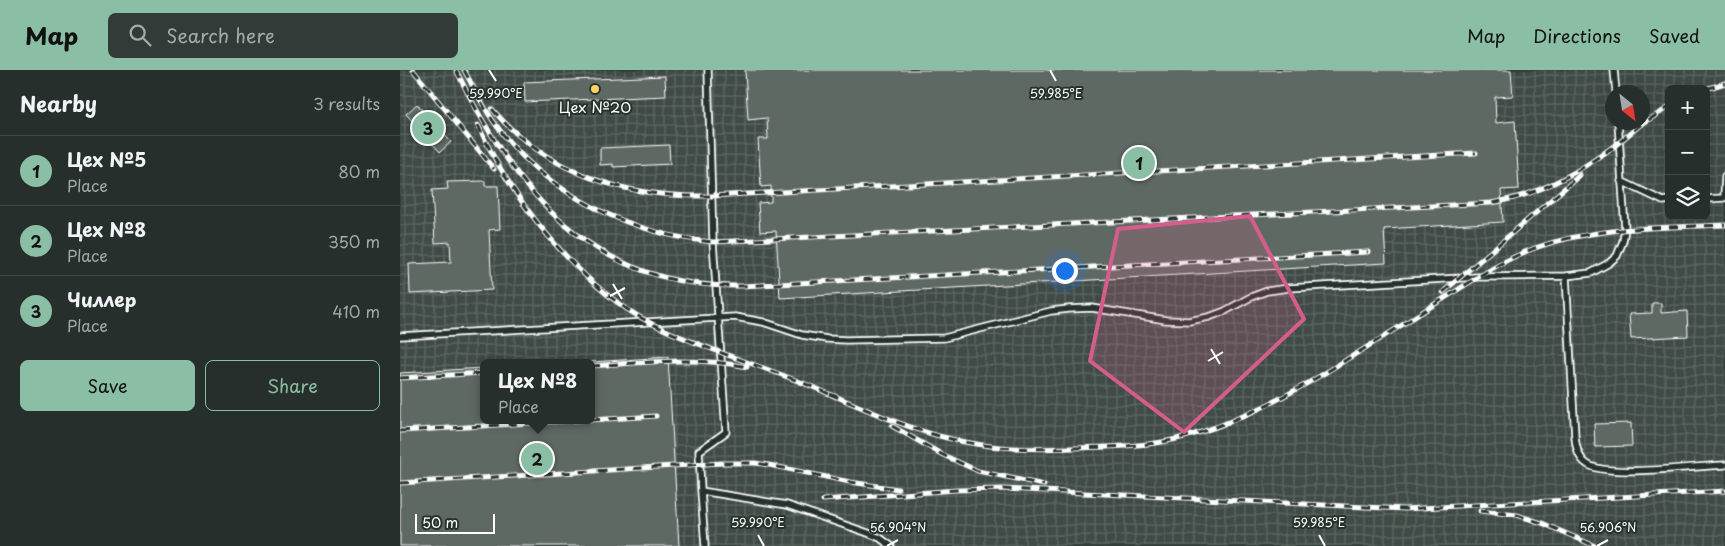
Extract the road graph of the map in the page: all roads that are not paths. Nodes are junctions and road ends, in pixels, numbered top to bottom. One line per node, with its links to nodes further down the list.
1 (708, 70): 10 (lane)
2 (1614, 70): 3 (lane)
3 (1615, 85)
4 (1618, 130): 6 (lane)
5 (1725, 176): 7 (lane)
6 (1621, 181): 8 (lane); 9 (lane)
7 (1710, 199)
8 (1665, 201)
9 (1566, 276): 10 (lane); 12 (lane)
10 (719, 318): 11 (lane); 13 (lane)
11 (400, 336)
12 (1725, 465)
13 (701, 491): 14 (lane); 15 (lane)
14 (705, 546)
15 (891, 546)

